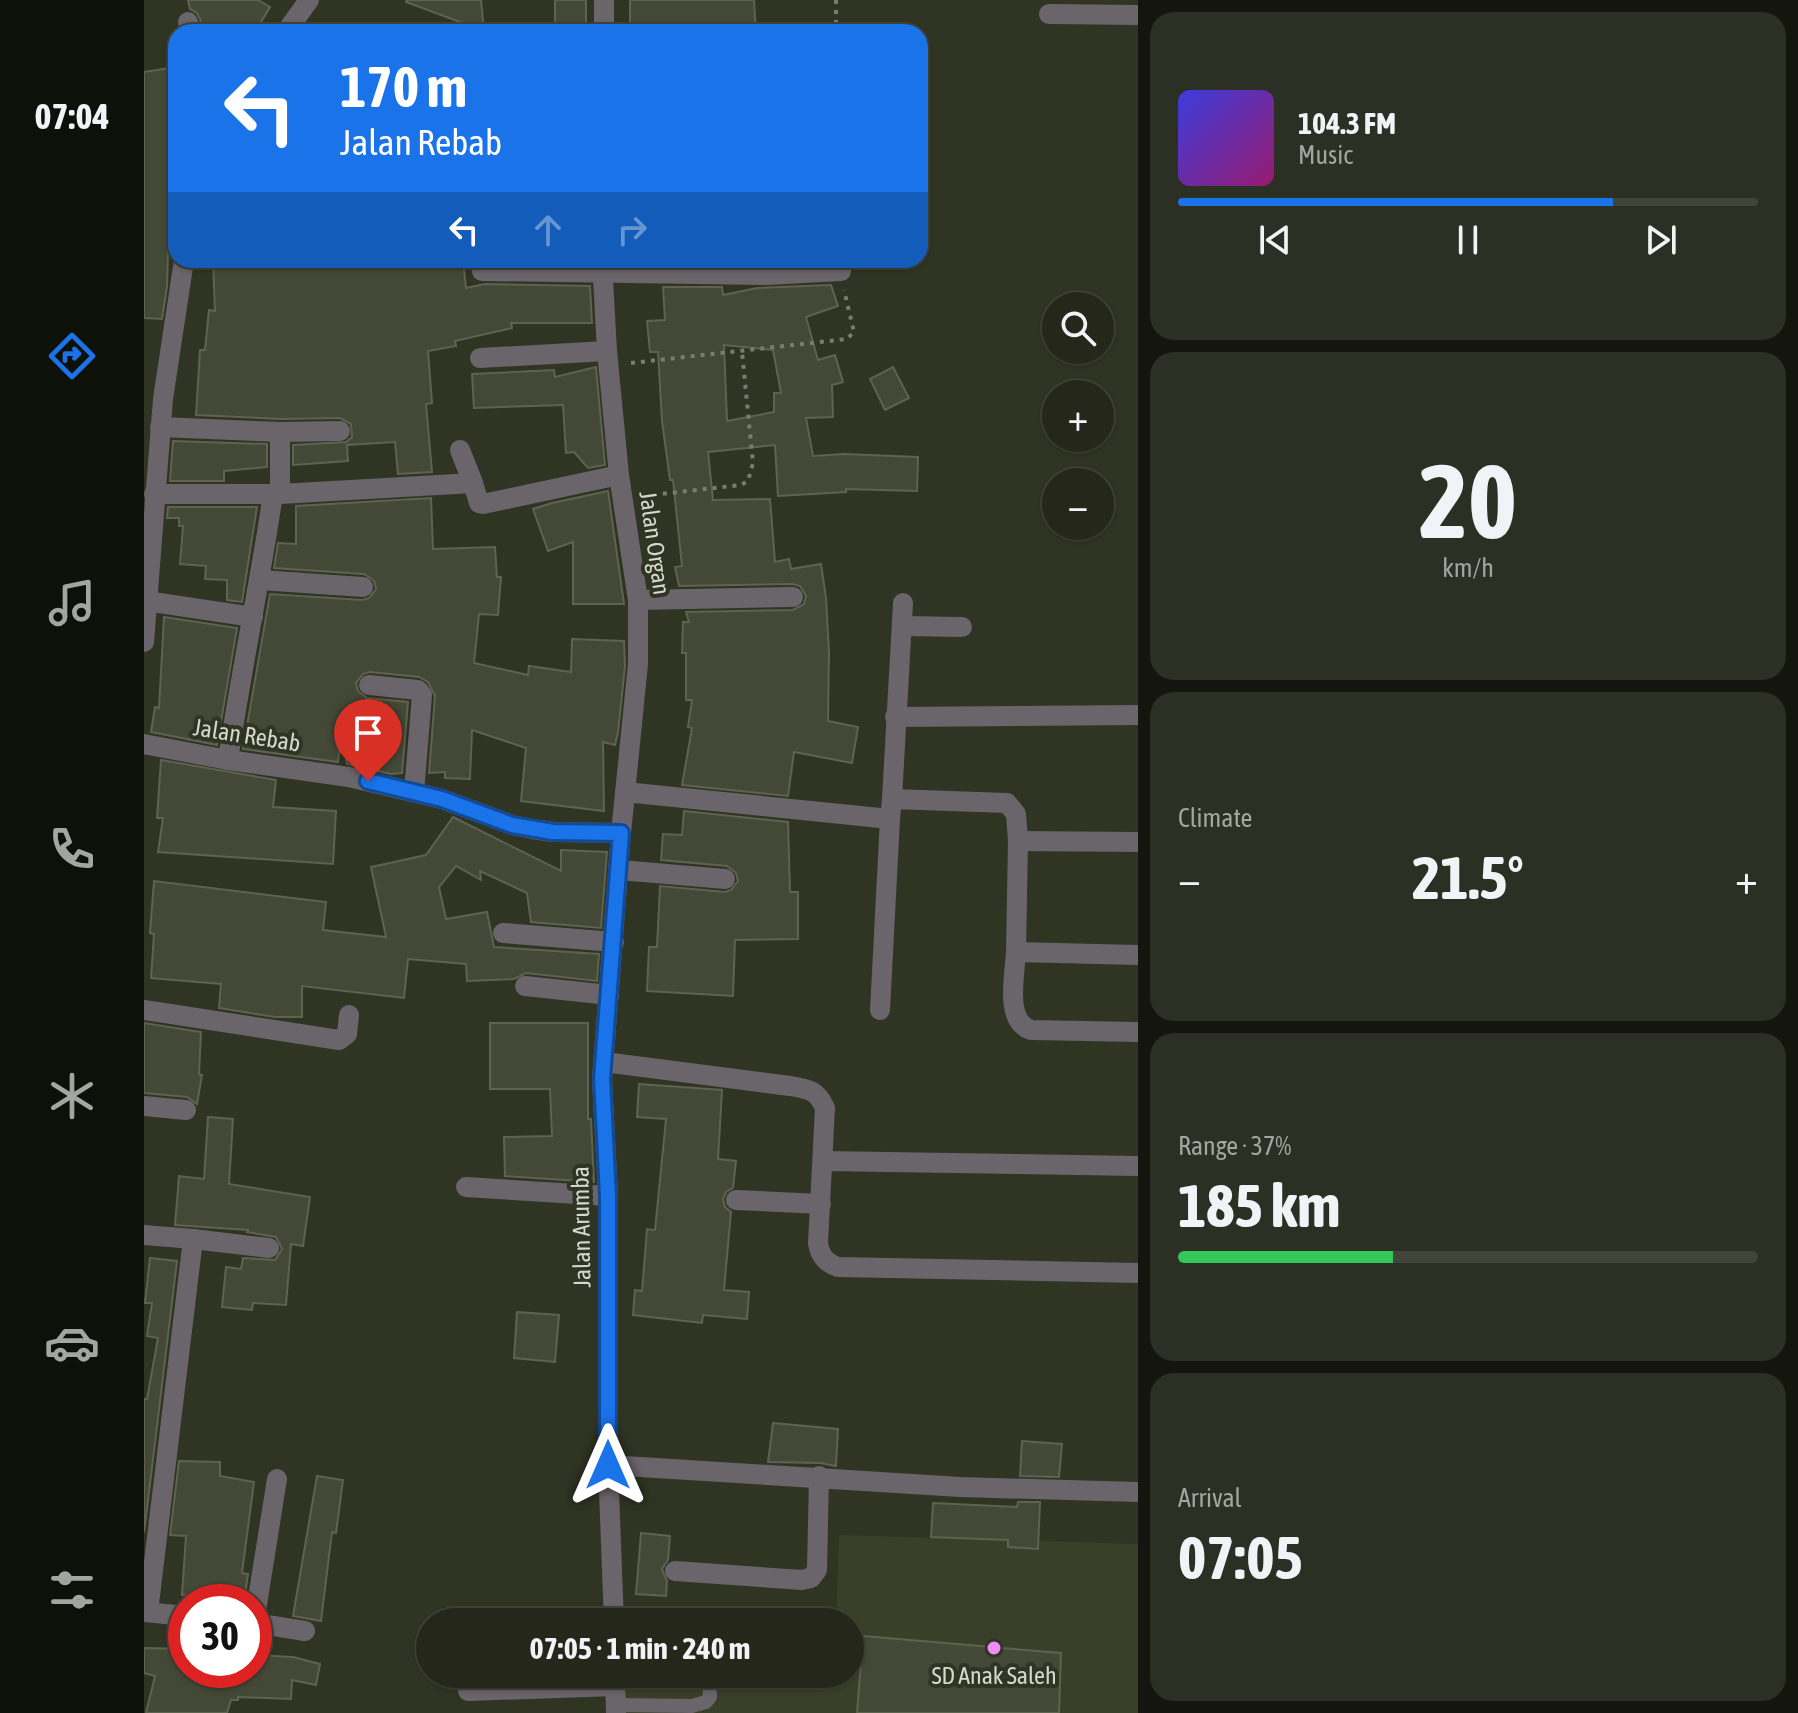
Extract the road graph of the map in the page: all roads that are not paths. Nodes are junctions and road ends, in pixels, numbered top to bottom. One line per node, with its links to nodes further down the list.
1 (309, 0): 5 (street)
2 (604, 0): 6 (street)
3 (1049, 14): 4 (street)
4 (1138, 15)
5 (292, 24)
6 (604, 24)
7 (183, 268): 15 (street)
8 (554, 268): 11 (street)
9 (602, 268): 14 (street, Jalan Organ)
10 (639, 268): 12 (street)
11 (482, 271)
12 (841, 271)
13 (480, 358): 14 (street)
14 (608, 358): 19 (street, Jalan Organ)
15 (160, 427): 17 (street); 21 (street)
16 (340, 431): 17 (street)
17 (280, 432): 22 (street)
18 (460, 450): 20 (street)
19 (619, 475): 20 (street); 27 (street, Jalan Organ)
20 (473, 483): 22 (street)
21 (154, 494): 22 (street); 23 (street)
22 (276, 494): 24 (street)
23 (146, 575): 28 (street)
24 (260, 580): 25 (street); 30 (street)
25 (363, 587)
26 (793, 597): 27 (street)
27 (638, 600): 40 (street, Jalan Organ)
28 (146, 601): 30 (street); 33 (street)
29 (903, 603): 31 (street)
30 (253, 617): 38 (street)
31 (902, 626): 32 (street); 36 (street)
32 (962, 627)
33 (144, 642)
34 (369, 685): 39 (street)
35 (1138, 715): 36 (street)
36 (895, 717): 41 (street)
37 (144, 744): 38 (street, Jalan Rebab)
38 (228, 760): 39 (street, Jalan Rebab)
39 (414, 792): 42 (street, Jalan Rebab)
40 (625, 792): 41 (street); 42 (street, Jalan Organ)
41 (891, 809): 43 (street); 54 (street)
42 (621, 833): 45 (street, Jalan Arumba)
43 (1018, 841): 44 (street); 49 (street)
44 (1138, 842)
45 (620, 870): 46 (street); 48 (street, Jalan Arumba)
46 (725, 879)
47 (503, 933): 48 (street)
48 (614, 942): 52 (street, Jalan Arumba)
49 (1016, 952): 50 (street); 56 (street)
50 (1138, 955)
51 (525, 986): 52 (street)
52 (609, 995): 57 (street, Jalan Arumba)
53 (144, 1010): 55 (street)
54 (880, 1010)
55 (349, 1015)
56 (1138, 1032)
57 (604, 1062): 60 (street); 63 (street, Jalan Arumba)
58 (144, 1106): 59 (street)
59 (186, 1110)
60 (823, 1161): 61 (street); 65 (street)
61 (1138, 1166)
62 (466, 1187): 63 (street)
63 (608, 1196): 70 (street, Jalan Arumba)
64 (736, 1200): 65 (street)
65 (821, 1204): 69 (street)
66 (144, 1235): 67 (street)
67 (193, 1239): 68 (street); 77 (street)
68 (269, 1248)
69 (1138, 1273)
70 (608, 1465): 71 (street); 76 (street, Jalan Arumba)
71 (819, 1476): 73 (street); 74 (street)
72 (277, 1479): 75 (street)
73 (1138, 1492)
74 (675, 1571)
75 (260, 1584)
76 (613, 1608)
77 (146, 1612): 78 (street)
78 (168, 1614)
79 (272, 1626): 80 (street)
80 (305, 1631)
81 (710, 1688): 83 (lane)
82 (468, 1691): 83 (street)
83 (616, 1695)

